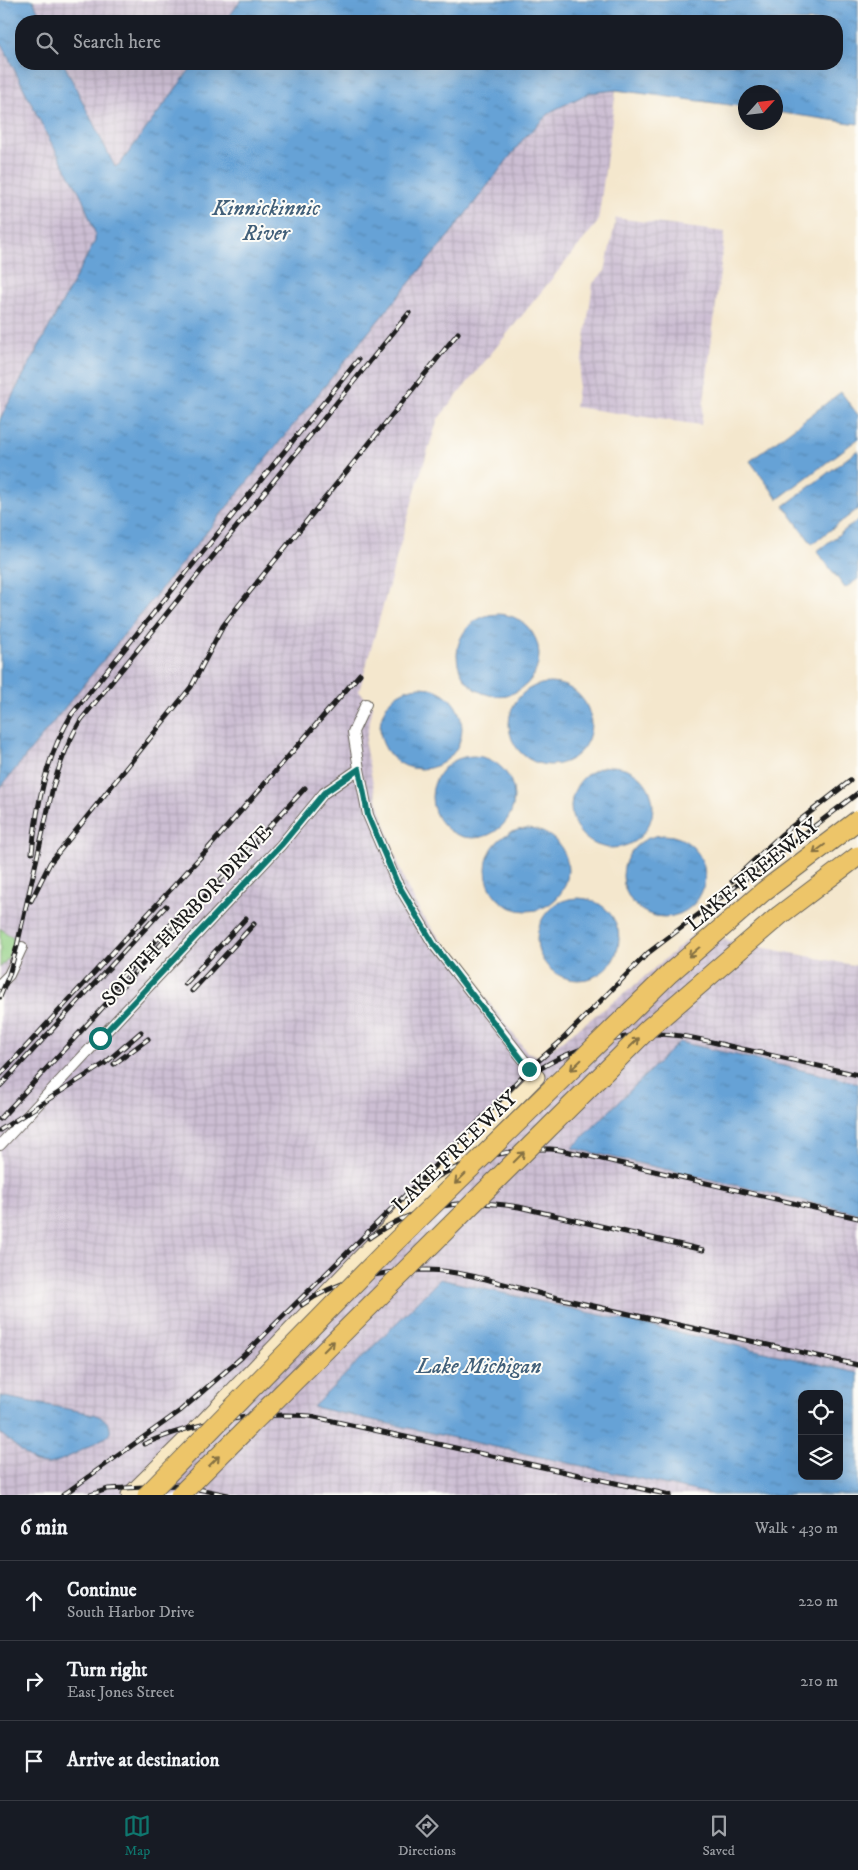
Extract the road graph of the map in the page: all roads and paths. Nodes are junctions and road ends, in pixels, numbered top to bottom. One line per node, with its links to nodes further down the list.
1 (366, 704): 2 (street)
2 (359, 769): 7 (street); 8 (street, SOUTH HARBOR DRIVE)
3 (858, 820): 10 (highway, LAKE FREEWAY, one-way to 10, bridge)
4 (858, 856): 11 (highway, one-way to 4, bridge)
5 (22, 947): 6 (street)
6 (0, 984)
7 (537, 1078): 9 (street)
8 (0, 1145)
9 (129, 1495)
10 (146, 1495)
11 (180, 1495)

